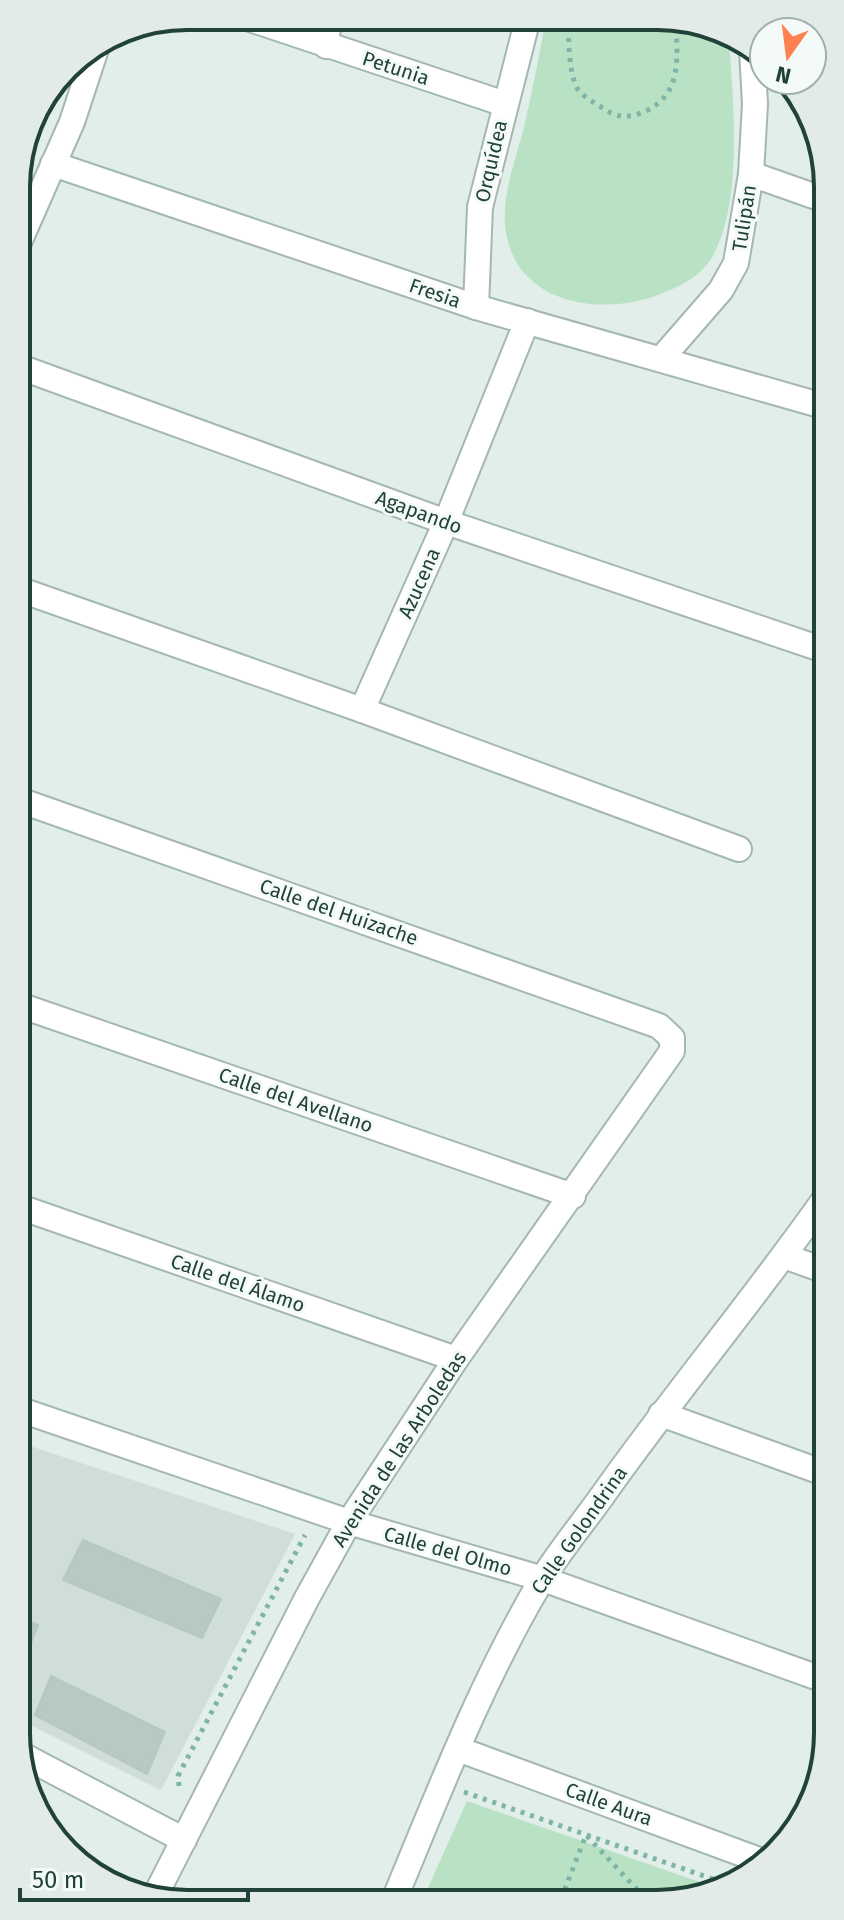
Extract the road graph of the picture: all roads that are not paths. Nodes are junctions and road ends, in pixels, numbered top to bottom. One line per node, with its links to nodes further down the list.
1 (281, 30): 4 (street, Petunia)
2 (328, 30): 4 (street)
3 (525, 30): 7 (street, Orquídea)
4 (326, 46): 7 (street, Petunia)
5 (92, 61): 8 (street)
6 (755, 96): 9 (street, Tulipán)
7 (505, 104): 12 (street, Orquídea)
8 (53, 164): 11 (street); 12 (street, Fresia)
9 (751, 174): 10 (street); 14 (street, Tulipán)
10 (814, 196)
11 (30, 217)
12 (476, 307): 13 (street, Fresia)
13 (527, 321): 14 (street, Fresia); 17 (street, Azucena)
14 (661, 359): 16 (street, Fresia)
15 (30, 371): 17 (street, Agapando)
16 (814, 403)
17 (446, 522): 19 (street, Agapando); 20 (street, Azucena)
18 (30, 593): 20 (street)
19 (814, 647)
20 (362, 710): 22 (street)
21 (30, 804): 24 (street, Calle del Huizache)
22 (739, 849)
23 (30, 1009): 25 (street, Calle del Avellano)
24 (659, 1026): 25 (street, Avenida de las Arboledas)
25 (573, 1196): 30 (street, Avenida de las Arboledas)
26 (30, 1210): 30 (street, Calle del Álamo)
27 (814, 1214): 28 (street, Calle Golondrina)
28 (784, 1256): 29 (street); 32 (street, Calle Golondrina)
29 (814, 1267)
30 (456, 1359): 34 (street, Avenida de las Arboledas)
31 (30, 1413): 34 (street, Calle del Olmo)
32 (661, 1414): 33 (street); 35 (street, Calle Golondrina)
33 (814, 1469)
34 (349, 1522): 35 (street, Calle del Olmo); 39 (street, Avenida de las Arboledas)
35 (543, 1579): 36 (street, Calle del Olmo); 37 (street, Calle Golondrina)
36 (814, 1676)
37 (458, 1749): 40 (street, Calle Aura); 42 (street, Calle Golondrina)
38 (32, 1760): 39 (street)
39 (184, 1840): 41 (street, Avenida de las Arboledas)
40 (752, 1858)
41 (159, 1887)
42 (398, 1890)

